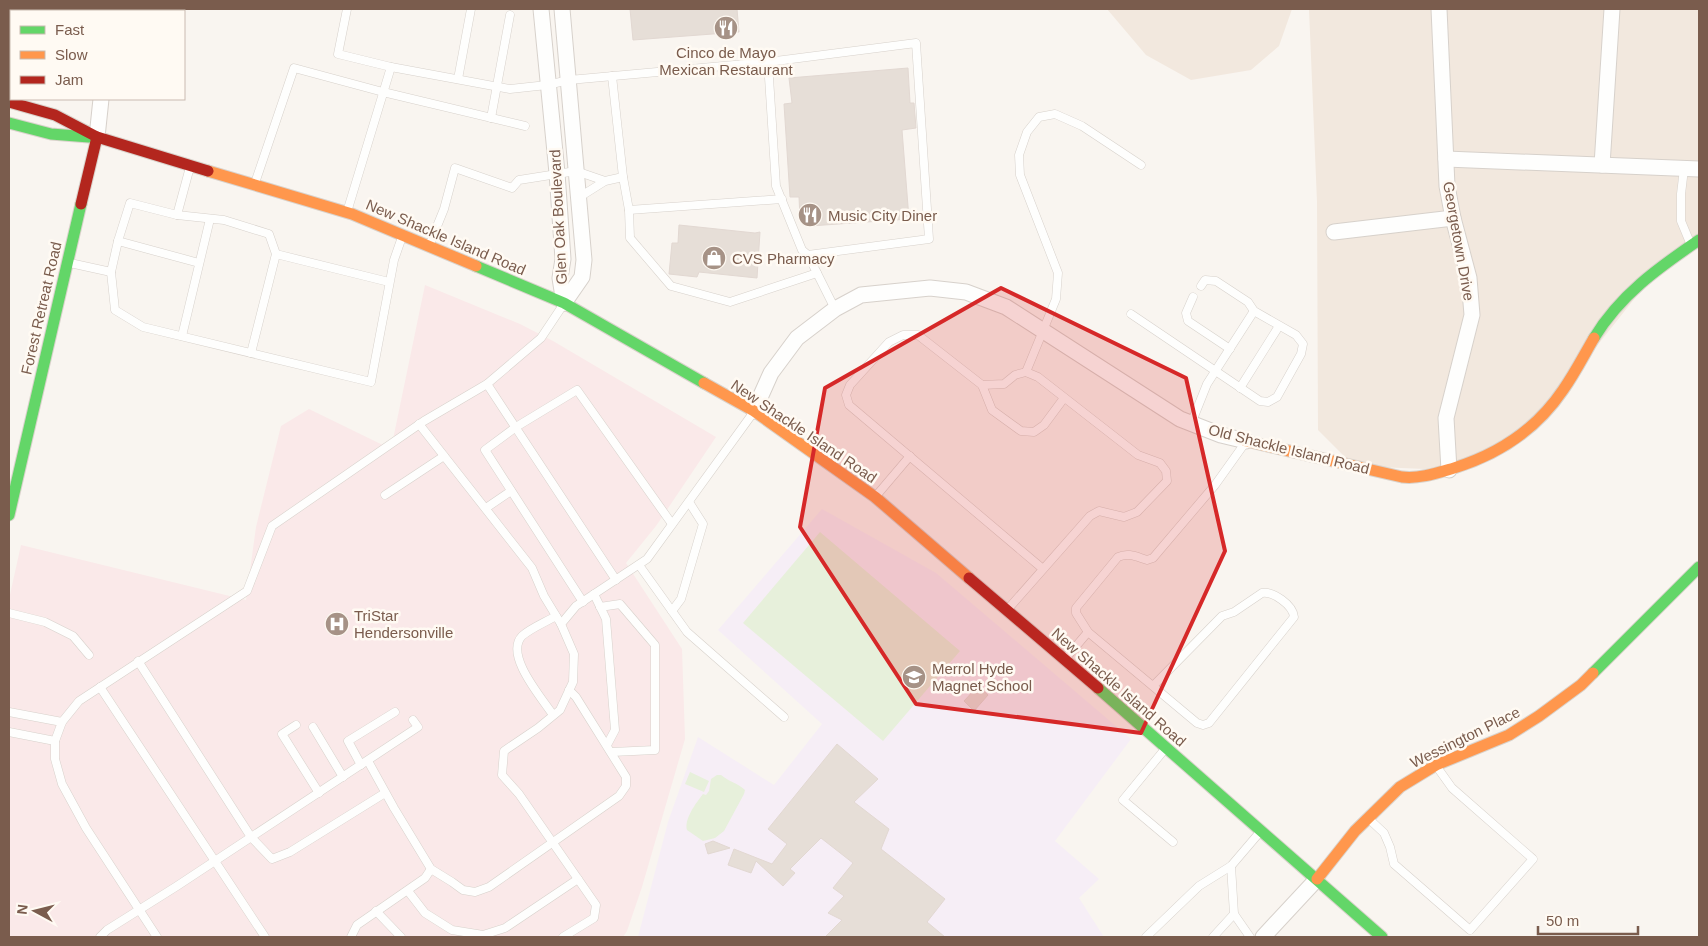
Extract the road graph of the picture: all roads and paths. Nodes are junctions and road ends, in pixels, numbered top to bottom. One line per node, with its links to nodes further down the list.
1 (347, 9): 9 (lane)
2 (472, 9): 11 (lane)
3 (541, 9): 13 (street, Glen Oak Boulevard)
4 (562, 9): 12 (street, Glen Oak Boulevard)
5 (1440, 9): 22 (street, Georgetown Drive)
6 (1612, 9): 25 (street)
7 (510, 15): 14 (lane)
8 (768, 62): 10 (lane); 34 (lane); 46 (lane)
9 (391, 67): 11 (lane); 15 (lane)
10 (612, 76): 12 (lane); 30 (lane)
11 (458, 79): 14 (lane)
12 (569, 80): 13 (lane); 28 (street, Glen Oak Boulevard)
13 (547, 85): 14 (lane); 29 (street, Glen Oak Boulevard)
14 (496, 87): 18 (lane)
15 (383, 92): 18 (lane); 32 (lane); 36 (lane)
16 (101, 100): 21 (street)
17 (9, 102): 21 (main road, New Shackle Island Road)
18 (491, 118): 20 (lane)
19 (9, 123): 21 (main road, New Shackle Island Road)
20 (525, 126)
21 (96, 137): 24 (main road, New Shackle Island Road); 47 (main road, Forest Retreat Road)
22 (1446, 159): 25 (street); 38 (street, Georgetown Drive)
23 (1141, 165): 59 (lane)
24 (190, 166): 32 (main road, New Shackle Island Road); 37 (lane)
25 (1602, 166): 26 (street)
26 (1684, 169): 27 (street); 43 (lane)
27 (1699, 169)
28 (576, 171): 29 (lane); 31 (lane); 33 (street, Glen Oak Boulevard)
29 (556, 173): 44 (lane); 54 (street, Glen Oak Boulevard)
30 (623, 177): 31 (lane); 35 (lane)
31 (605, 181): 33 (lane)
32 (254, 184): 36 (main road, New Shackle Island Road)
33 (578, 198): 54 (street, Glen Oak Boulevard)
34 (782, 199): 35 (lane); 46 (lane)
35 (629, 210): 50 (lane)
36 (347, 212): 41 (main road, New Shackle Island Road)
37 (177, 215): 39 (lane); 42 (lane)
38 (1453, 218): 40 (street); 76 (street, Georgetown Drive)
39 (210, 219): 45 (lane); 48 (lane)
40 (1334, 232)
41 (403, 235): 44 (main road, New Shackle Island Road); 51 (lane)
42 (118, 240): 48 (lane); 49 (lane)
43 (1695, 243): 76 (main road, Old Shackle Island Road)
44 (428, 246): 54 (main road, New Shackle Island Road)
45 (276, 254): 51 (lane); 62 (lane)
46 (808, 256): 50 (lane)
47 (67, 262): 49 (lane); 82 (main road, Forest Retreat Road)
48 (199, 263): 60 (lane)
49 (111, 272): 60 (lane)
50 (817, 273): 55 (lane)
51 (389, 282): 62 (lane)
52 (1201, 286): 56 (lane)
53 (1193, 298): 61 (lane)
54 (564, 304): 65 (lane); 69 (main road, New Shackle Island Road)
55 (835, 309): 59 (street, Old Shackle Island Road); 69 (street, Old Shackle Island Road)
56 (1254, 311): 58 (lane); 61 (lane)
57 (1131, 314): 63 (lane)
58 (1279, 326): 67 (lane); 67 (lane)
59 (1043, 330): 64 (lane); 71 (street, Old Shackle Island Road)
60 (182, 336): 62 (lane)
61 (1230, 349): 63 (lane)
62 (251, 353)
63 (1215, 371): 67 (lane); 71 (lane)
64 (1026, 372): 66 (lane); 68 (lane)
65 (487, 384): 70 (lane); 72 (lane)
66 (982, 385): 68 (lane); 75 (lane)
67 (1240, 388)
68 (1064, 398): 86 (lane)
69 (754, 411): 79 (main road, New Shackle Island Road); 80 (lane)
70 (419, 424): 74 (lane); 99 (lane)
71 (1191, 424): 73 (street, Old Shackle Island Road)
72 (516, 427): 77 (lane); 83 (lane); 87 (lane)
73 (1246, 441): 76 (main road, Old Shackle Island Road); 96 (lane)
74 (444, 456): 78 (lane); 81 (lane)
75 (910, 456): 79 (lane); 86 (lane)
76 (1449, 470)
77 (511, 491): 81 (lane); 89 (lane)
78 (385, 495)
79 (875, 497): 91 (main road, New Shackle Island Road)
80 (689, 502): 83 (lane); 92 (lane)
81 (486, 508): 94 (lane)
82 (9, 515)
83 (672, 524): 84 (lane)
84 (639, 565): 87 (lane); 92 (lane)
85 (1699, 567): 117 (main road, Wessington Place)
86 (1043, 568): 91 (lane)
87 (616, 580): 88 (lane)
88 (594, 594): 89 (lane); 90 (lane)
89 (582, 602): 95 (lane)
90 (600, 607): 113 (lane); 115 (lane)
91 (1007, 610): 98 (main road, New Shackle Island Road)
92 (672, 611): 106 (lane)
93 (9, 613): 97 (lane)
94 (556, 616): 95 (lane); 105 (lane)
95 (561, 624): 102 (lane)
96 (1088, 632): 98 (lane); 100 (lane)
97 (89, 655)
98 (1065, 660): 114 (main road, New Shackle Island Road)
99 (138, 661): 101 (lane); 123 (lane)
100 (1153, 686): 100 (lane)
101 (100, 687): 108 (lane); 126 (lane)
102 (569, 690): 105 (lane); 113 (lane)
103 (9, 712): 108 (lane)
104 (395, 712): 116 (lane)
105 (553, 715): 124 (lane)
106 (784, 718)
107 (413, 720): 116 (lane)
108 (62, 722): 112 (lane)
109 (296, 724): 119 (lane)
110 (313, 727): 118 (lane)
111 (9, 732): 112 (lane)
112 (55, 741): 132 (lane)
113 (607, 745): 115 (lane)
114 (1166, 748): 122 (main road, New Shackle Island Road); 125 (lane)
115 (612, 752): 124 (lane)
116 (364, 763): 118 (lane); 120 (lane)
117 (1436, 765): 121 (main road, Wessington Place); 121 (lane)
118 (343, 777): 119 (lane)
119 (318, 793): 123 (lane)
120 (385, 793): 123 (lane); 128 (lane)
121 (1368, 819): 130 (main road, Wessington Place)
122 (1262, 831): 127 (lane); 130 (main road, New Shackle Island Road)
123 (252, 837): 126 (lane)
124 (553, 842): 128 (lane); 129 (lane)
125 (1173, 842)
126 (214, 861): 132 (lane); 137 (lane)
127 (1231, 866): 134 (lane); 141 (lane)
128 (431, 869): 131 (lane)
129 (578, 879): 131 (lane); 140 (lane)
130 (1316, 879): 144 (street); 145 (main road, New Shackle Island Road)
131 (408, 890): 133 (lane)
132 (139, 910): 135 (lane); 136 (lane)
133 (376, 911): 138 (lane); 139 (lane)
134 (1234, 914): 142 (lane); 143 (lane)
135 (100, 937)
136 (157, 937)
137 (265, 937)
138 (352, 937)
139 (401, 937)
140 (563, 937)
141 (1146, 937)
142 (1213, 937)
143 (1250, 937)
144 (1263, 937)
145 (1382, 937)

